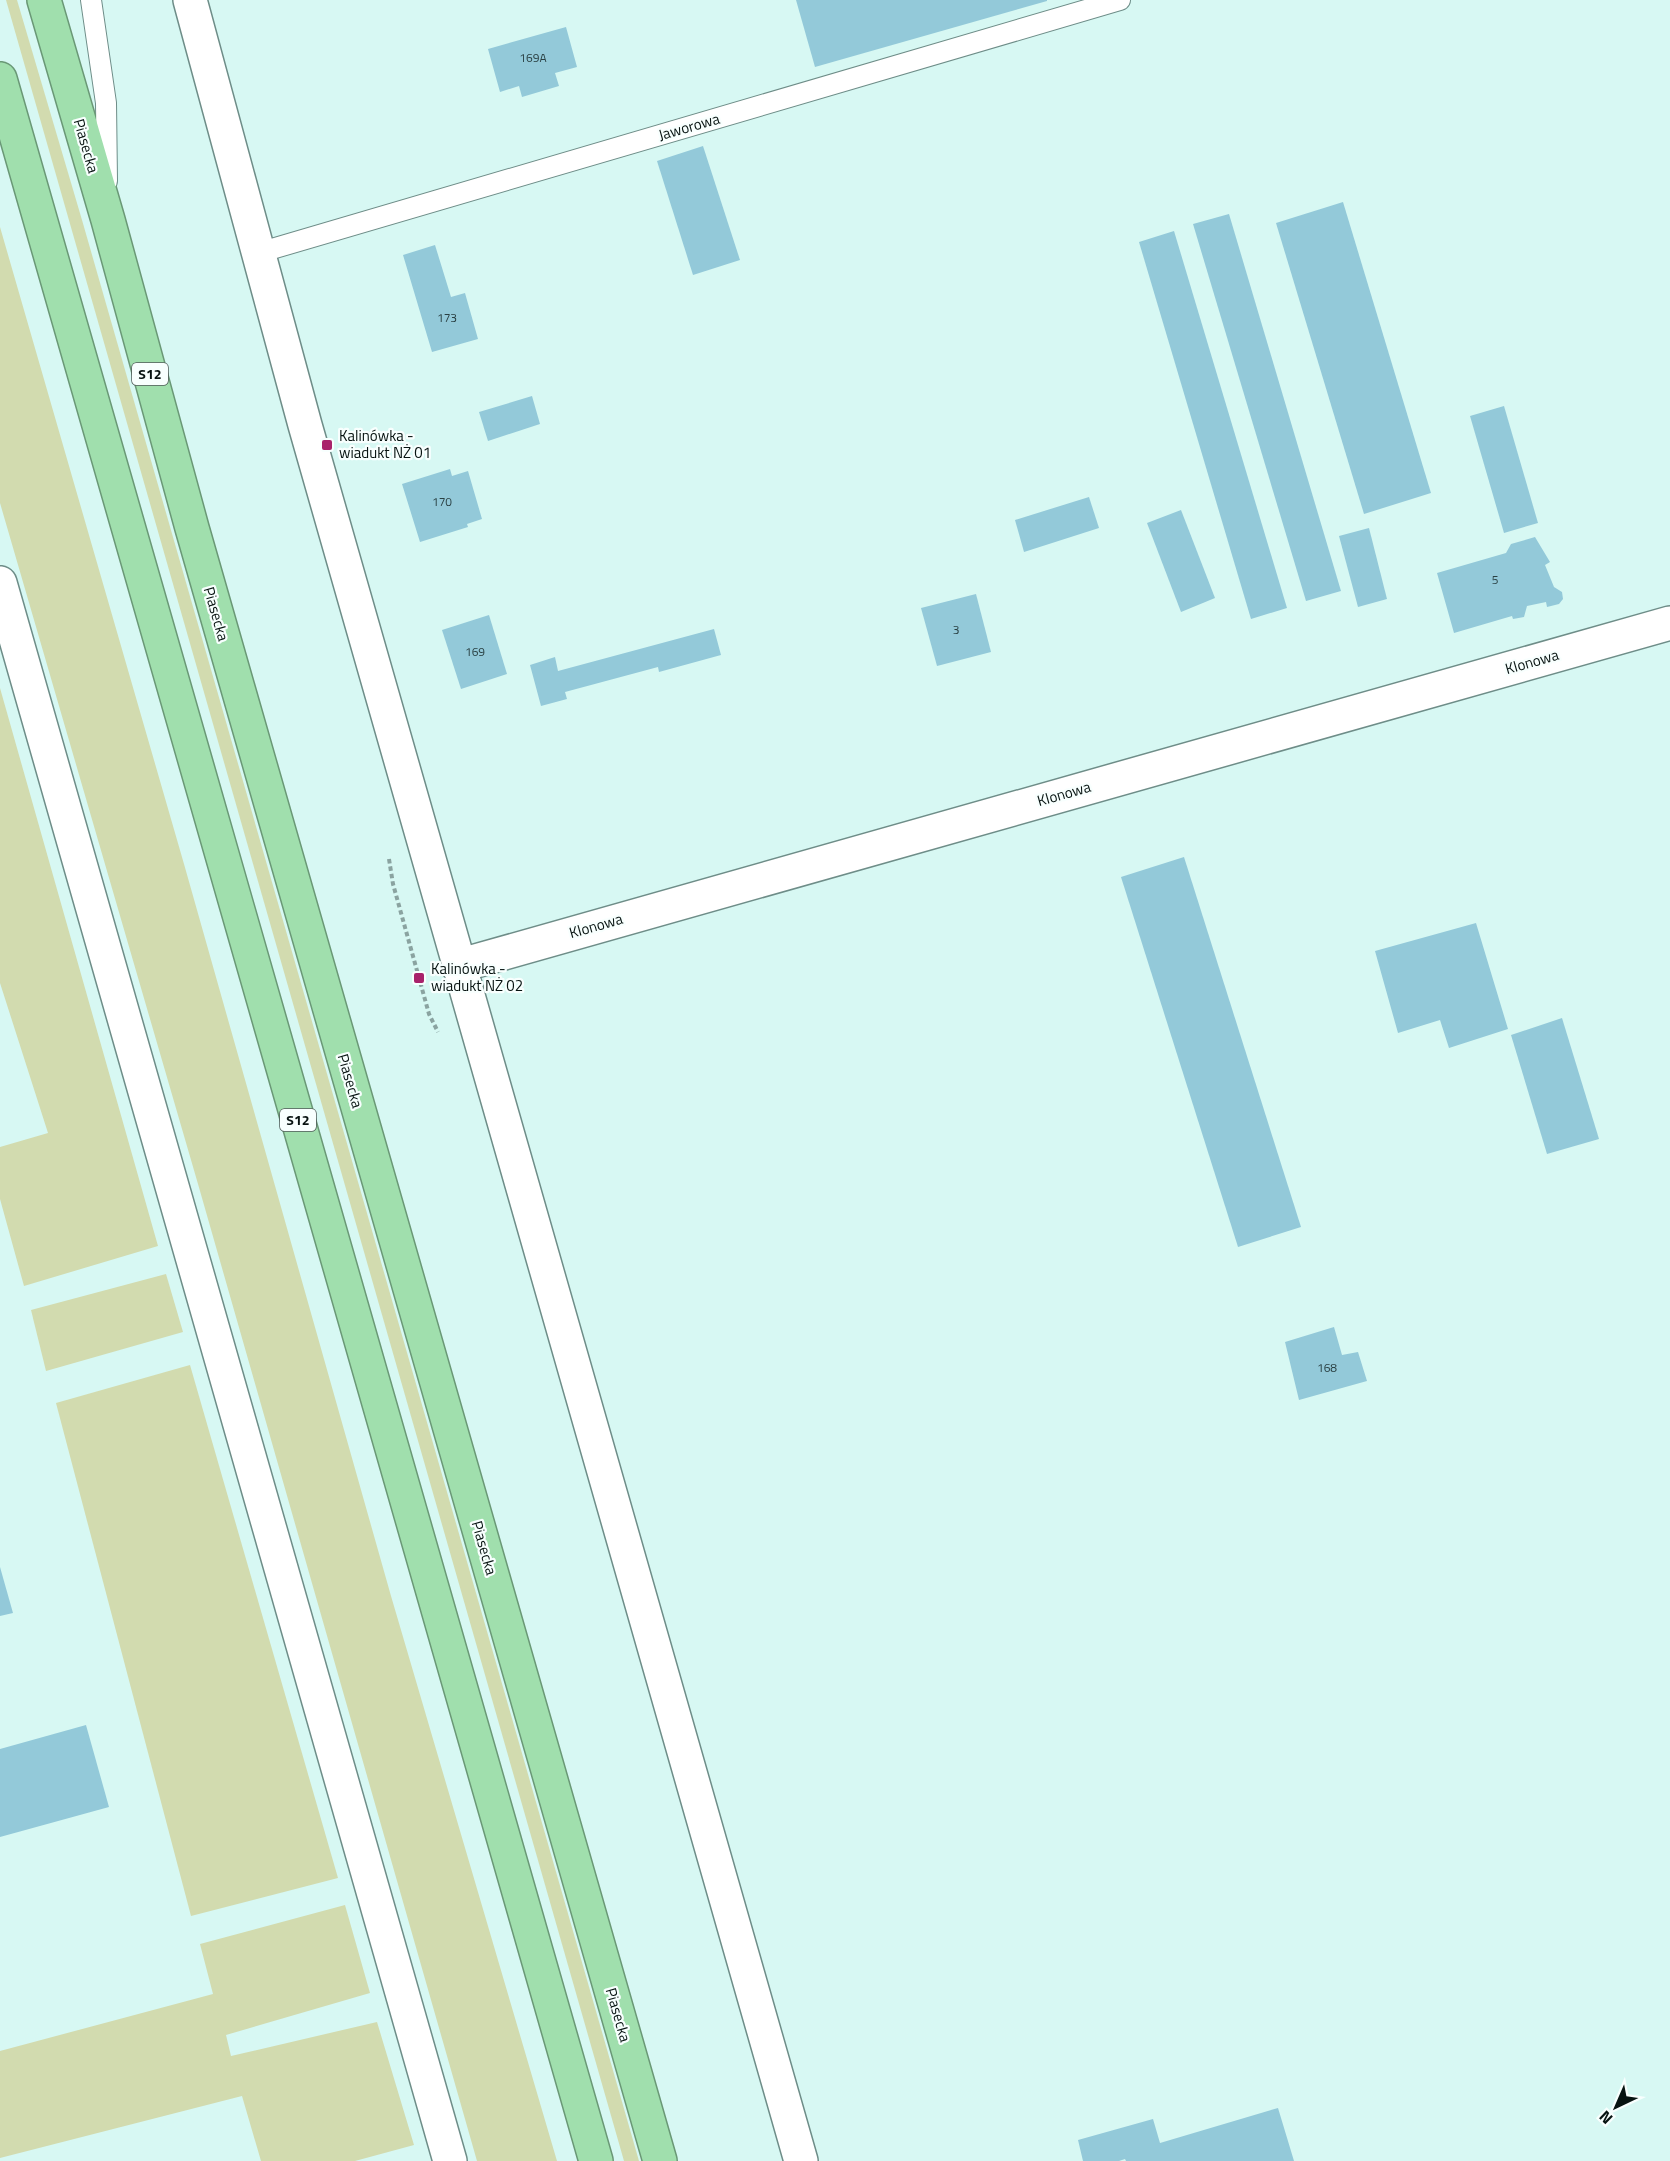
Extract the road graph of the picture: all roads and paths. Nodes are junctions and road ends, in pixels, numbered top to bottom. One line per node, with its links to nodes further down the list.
1 (44, 0): 6 (highway, Piasecka / S12)
2 (91, 0): 6 (lane)
3 (190, 0): 7 (street)
4 (1120, 0): 7 (lane, Jaworowa)
5 (0, 80): 12 (highway, S12)
6 (108, 220): 13 (highway, Piasecka / S12)
7 (258, 253): 10 (street)
8 (0, 583): 11 (street)
9 (1670, 623): 10 (street, Klonowa)
10 (458, 966): 14 (street)
11 (450, 2161)
12 (596, 2161)
13 (660, 2161)
14 (801, 2161)

